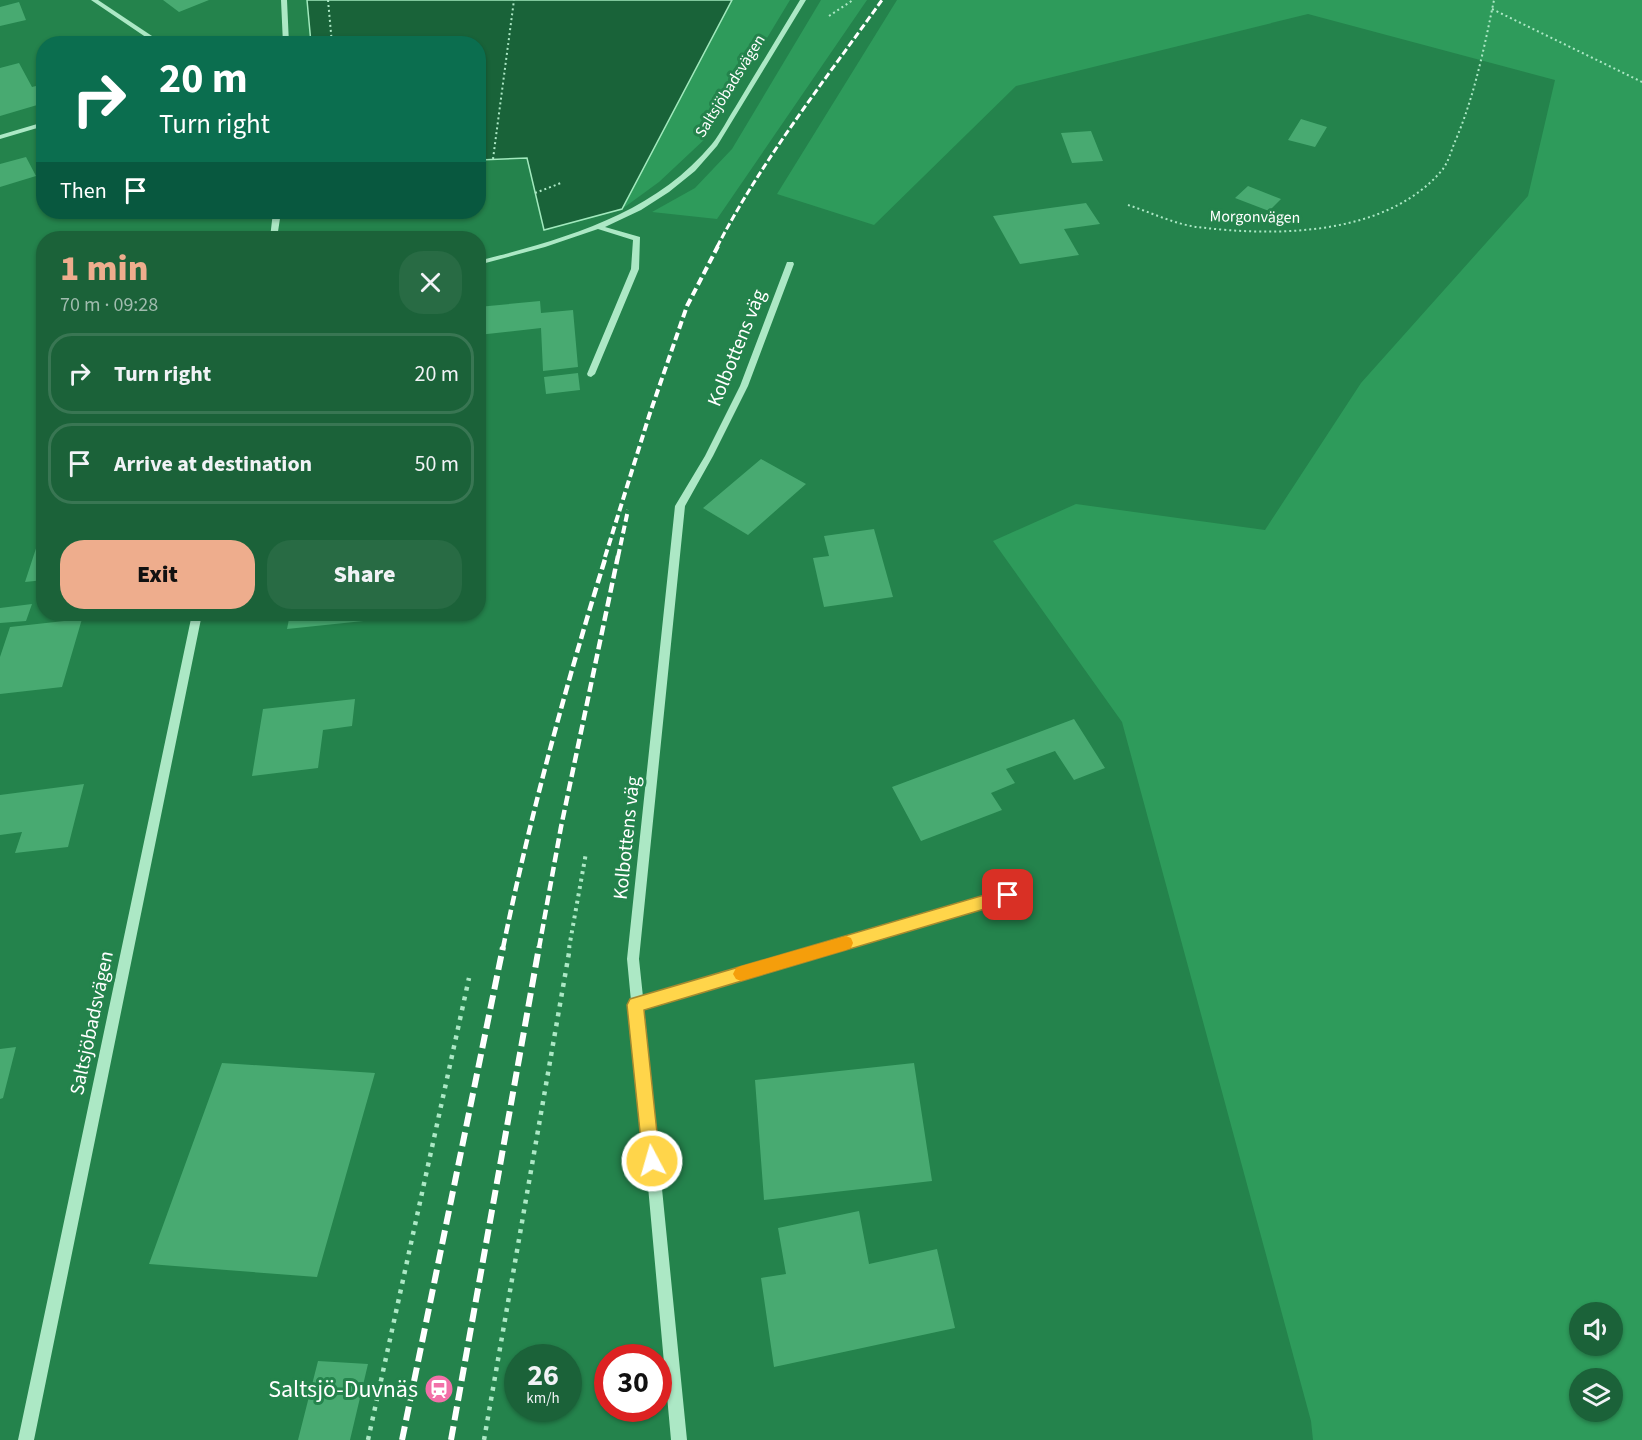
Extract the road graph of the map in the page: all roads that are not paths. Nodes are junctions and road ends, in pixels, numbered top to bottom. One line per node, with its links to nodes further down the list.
1 (94, 0): 4 (street)
2 (284, 0): 5 (street)
3 (803, 0): 8 (street, Saltsjöbadsvägen)
4 (149, 36)
5 (286, 36)
6 (36, 126): 7 (street)
7 (0, 136)
8 (599, 227): 9 (street, Saltsjöbadsvägen); 11 (street)
9 (486, 261)
10 (790, 264): 14 (street, Kolbottens väg)
11 (591, 374)
12 (196, 621): 15 (street, Saltsjöbadsvägen)
13 (1008, 895): 14 (street)
14 (635, 1005): 16 (street, Kolbottens väg)
15 (26, 1440)
16 (679, 1440)

